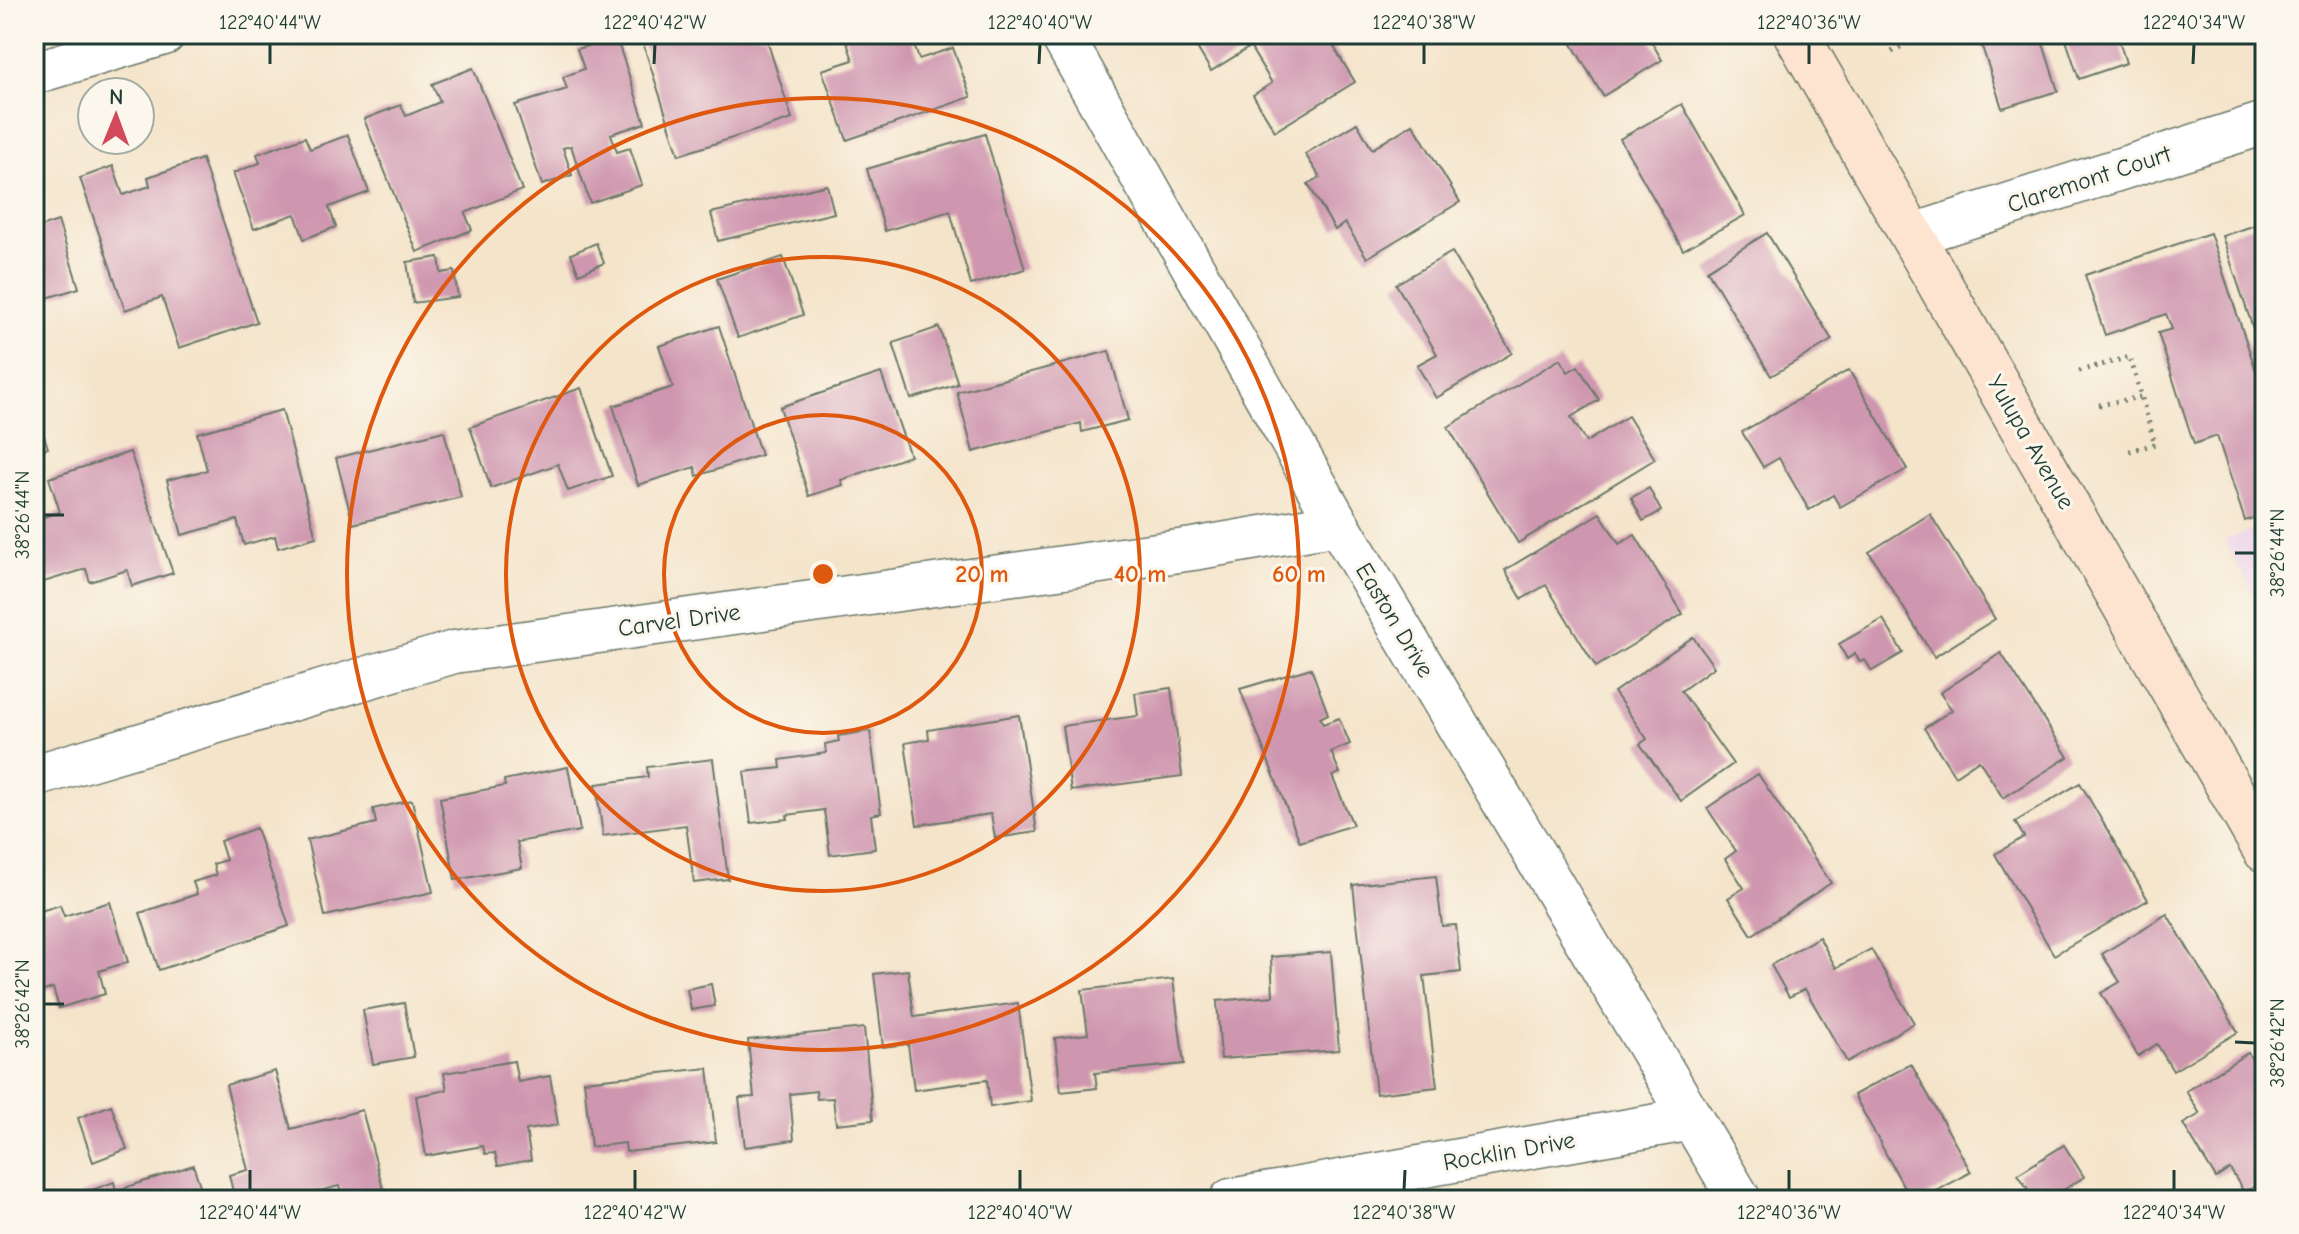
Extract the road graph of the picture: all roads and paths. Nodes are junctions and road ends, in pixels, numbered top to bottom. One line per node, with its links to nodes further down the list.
1 (164, 34): 6 (street)
2 (1061, 34): 13 (street, Easton Drive)
3 (1796, 34): 8 (street, Yulupa Avenue)
4 (1922, 34): 5 (path)
5 (1892, 52)
6 (34, 73)
7 (2265, 123): 8 (street, Claremont Court)
8 (1913, 235): 15 (street, Yulupa Avenue)
9 (2079, 371): 10 (path)
10 (2141, 397): 11 (path); 12 (path)
11 (2099, 405)
12 (2126, 452)
13 (1338, 524): 14 (street, Carvel Drive); 16 (street, Easton Drive)
14 (34, 776)
15 (2265, 850)
16 (1692, 1119): 17 (street, Rocklin Drive); 18 (street, Easton Drive)
17 (1231, 1200)
18 (1740, 1200)

